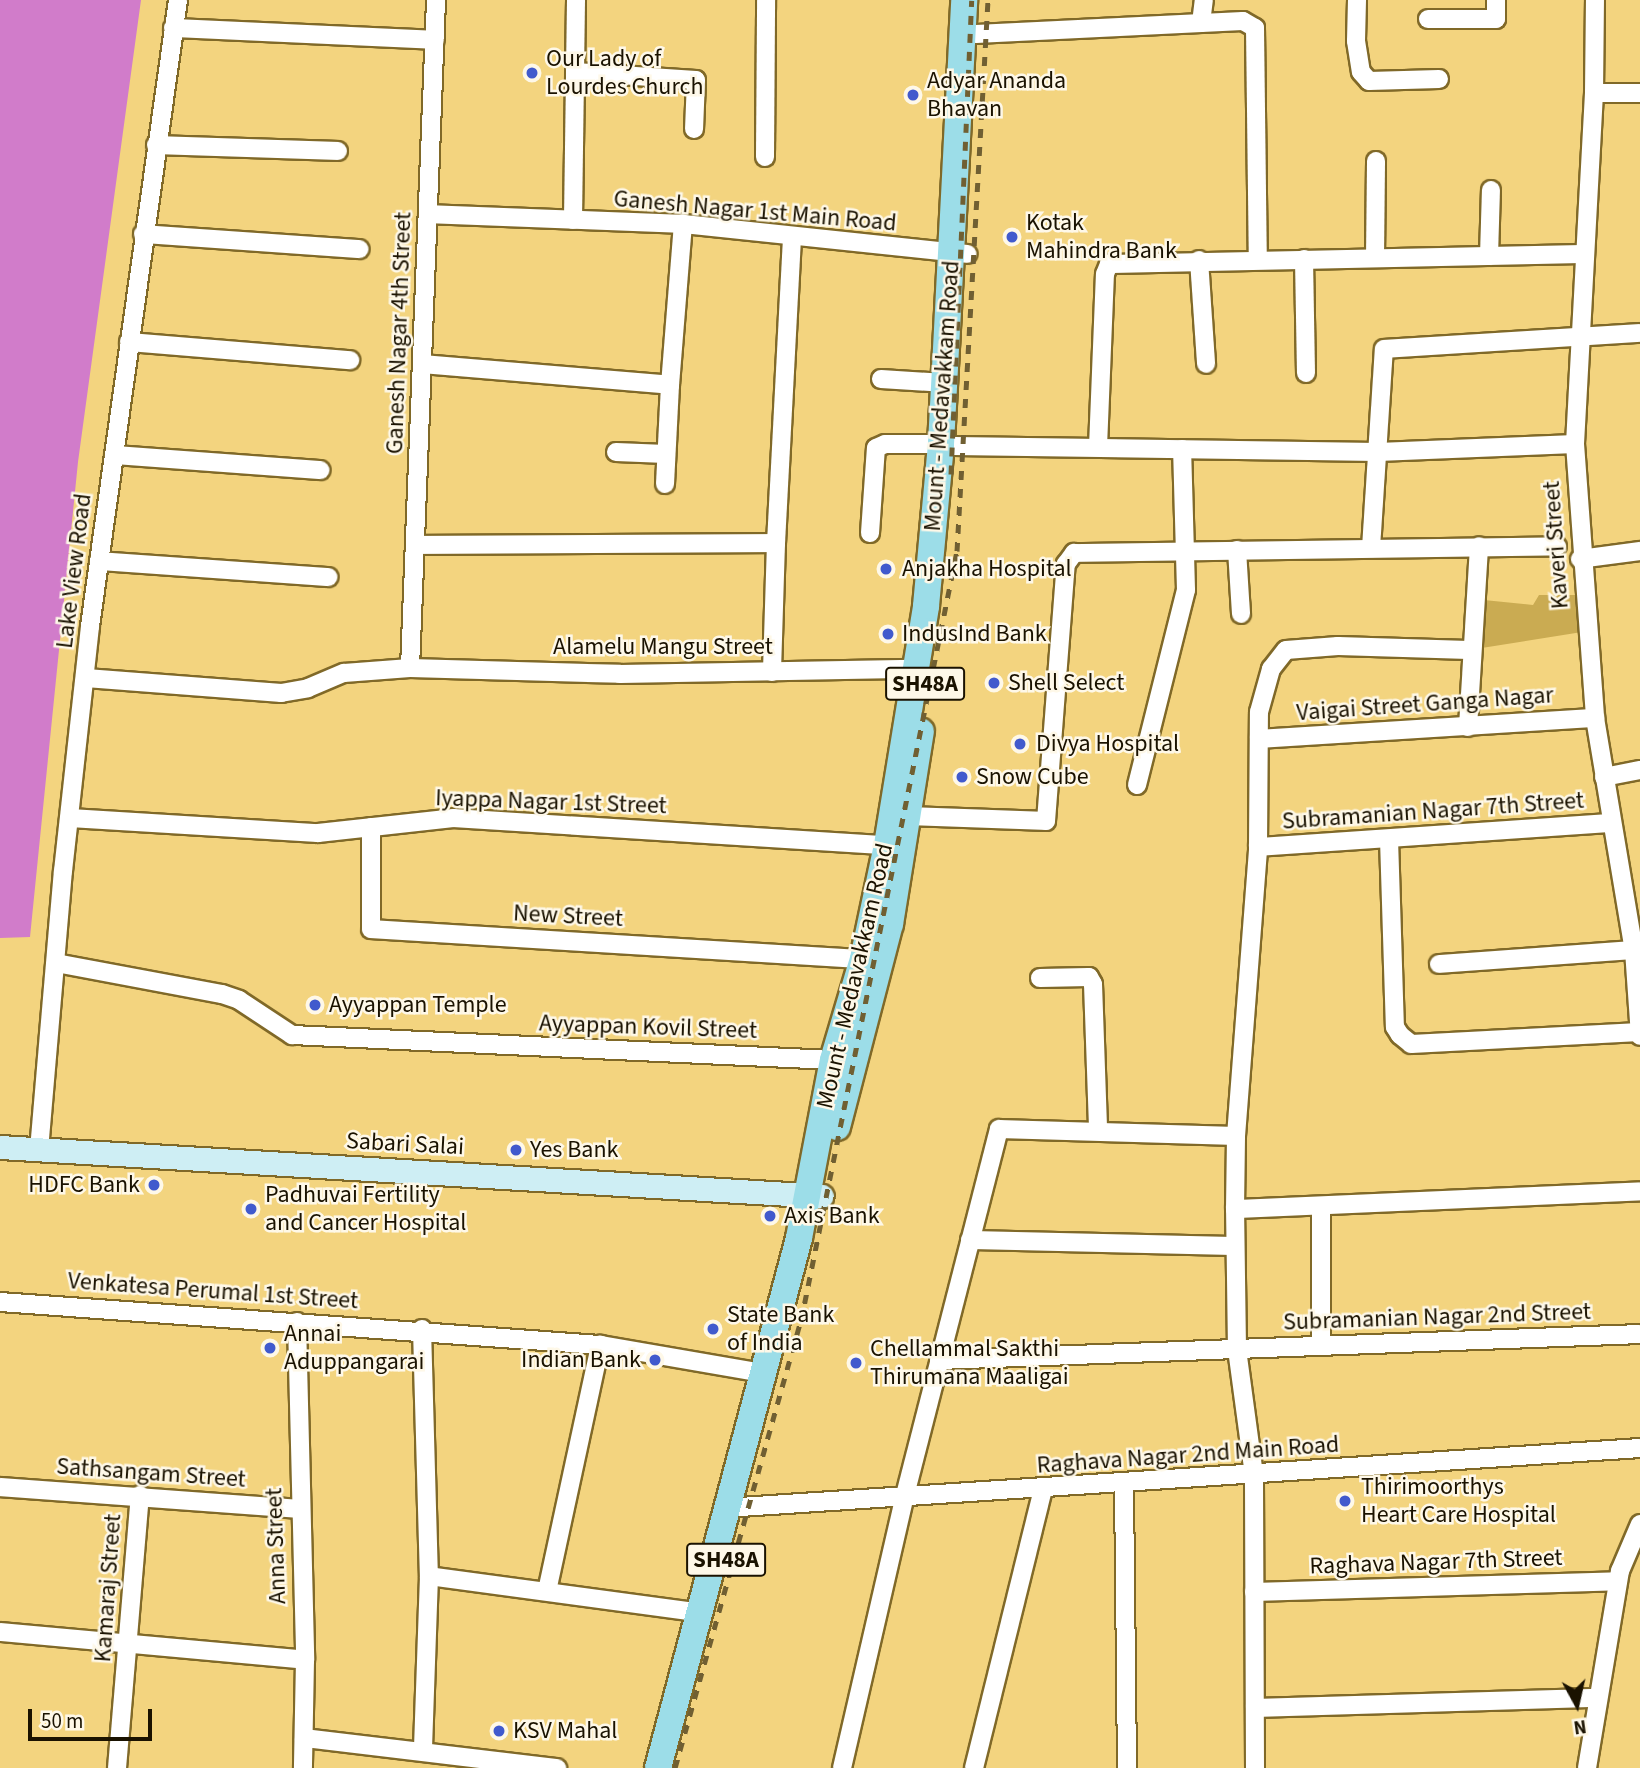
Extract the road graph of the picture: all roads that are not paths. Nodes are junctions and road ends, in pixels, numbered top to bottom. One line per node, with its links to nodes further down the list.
1 (178, 0): 13 (street, Lake View Road)
2 (436, 0): 15 (street, Ganesh Nagar 4th Street)
3 (576, 0): 16 (street)
4 (766, 0): 23 (street)
5 (964, 0): 32 (main road, Mount - Medavakkam Road / SH48A)
6 (978, 0): 14 (main road, Mount - Medavakkam Road / SH48A)
7 (1204, 0): 12 (street)
8 (1357, 0): 17 (street)
9 (1496, 0): 11 (street)
10 (1595, 0): 18 (street, Kaveri Street)
11 (1429, 19)
12 (1201, 23): 14 (street); 36 (street)
13 (173, 28): 15 (street); 21 (street, Lake View Road)
14 (976, 34): 32 (main road, Mount - Medavakkam Road / SH48A)
15 (435, 40): 26 (street, Ganesh Nagar 4th Street)
16 (575, 72): 20 (street); 27 (street)
17 (1439, 79)
18 (1594, 93): 19 (street); 33 (street, Kaveri Street)
19 (1640, 93)
20 (695, 130)
21 (156, 145): 22 (street); 29 (street, Lake View Road)
22 (338, 151)
23 (765, 157)
24 (1376, 161): 35 (street)
25 (1491, 190): 34 (street)
26 (428, 214): 27 (street, Ganesh Nagar 1st Main Road); 44 (street, Ganesh Nagar 4th Street)
27 (573, 220): 28 (street, Ganesh Nagar 1st Main Road)
28 (683, 224): 30 (street, Ganesh Nagar 1st Main Road); 48 (street)
29 (144, 234): 31 (street); 41 (street, Lake View Road)
30 (792, 239): 32 (street, Ganesh Nagar 1st Main Road); 60 (street)
31 (359, 249)
32 (960, 253): 47 (main road, Mount - Medavakkam Road / SH48A); 50 (main road, Mount - Medavakkam Road / SH48A)
33 (1585, 254): 34 (street); 40 (street, Kaveri Street)
34 (1489, 256): 35 (street)
35 (1375, 258): 37 (street)
36 (1258, 259): 37 (street); 38 (street)
37 (1304, 259): 45 (street)
38 (1199, 260): 43 (street); 51 (street)
39 (1640, 333): 40 (street)
40 (1579, 338): 49 (street, Kaveri Street); 54 (street)
41 (129, 342): 42 (street); 56 (street, Lake View Road)
42 (350, 360)
43 (1206, 364)
44 (422, 365): 48 (street); 61 (street, Ganesh Nagar 4th Street)
45 (1306, 373)
46 (881, 379): 47 (street)
47 (945, 383): 50 (main road, Mount - Medavakkam Road / SH48A)
48 (670, 385): 55 (street)
49 (1575, 444): 54 (street); 68 (street, Kaveri Street)
50 (948, 445): 51 (street); 59 (street); 74 (main road, Mount - Medavakkam Road / SH48A); 83 (main road, Mount - Medavakkam Road / SH48A)
51 (1098, 447): 52 (street)
52 (1182, 449): 54 (street); 66 (street)
53 (616, 452): 55 (street)
54 (1378, 452): 64 (street)
55 (666, 454): 58 (street)
56 (114, 455): 57 (street); 69 (street, Lake View Road)
57 (320, 470)
58 (665, 484)
59 (870, 533)
60 (776, 543): 61 (street); 75 (street)
61 (415, 545): 73 (street, Ganesh Nagar 4th Street)
62 (1479, 545): 63 (street); 64 (street); 72 (street)
63 (1557, 546)
64 (1371, 548): 65 (street)
65 (1237, 550): 66 (street); 71 (street)
66 (1185, 551): 82 (street); 83 (street)
67 (1640, 551): 68 (street)
68 (1580, 559): 77 (street, Kaveri Street)
69 (99, 561): 70 (street); 76 (street, Lake View Road)
70 (328, 577)
71 (1241, 614)
72 (1469, 650): 78 (street); 79 (street)
73 (410, 668): 75 (street, Alamelu Mangu Street); 76 (street, Alamelu Mangu Street)
74 (915, 669): 75 (street, Alamelu Mangu Street); 88 (main road, Mount - Medavakkam Road / SH48A)
75 (772, 672)
76 (86, 678): 84 (street, Lake View Road)
77 (1595, 718): 78 (street, Vaigai Street Ganga Nagar); 81 (street, Kaveri Street)
78 (1468, 727): 79 (street, Vaigai Street Ganga Nagar)
79 (1259, 738): 89 (street)
80 (1640, 771): 81 (street)
81 (1604, 777): 85 (street, Kaveri Street)
82 (1137, 785)
83 (910, 816): 88 (main road, Mount - Medavakkam Road / SH48A)
84 (70, 818): 86 (street, Iyappa Nagar 1st Street); 93 (street, Lake View Road)
85 (1611, 823): 87 (street, Subramanian Nagar 7th Street); 90 (street, Kaveri Street)
86 (371, 827): 88 (street, Iyappa Nagar 1st Street); 92 (street, New Street)
87 (1388, 839): 89 (street, Subramanian Nagar 7th Street); 96 (street)
88 (896, 846): 92 (main road, Mount - Medavakkam Road / SH48A); 103 (main road, Mount - Medavakkam Road / SH48A)
89 (1258, 847): 99 (street)
90 (1632, 889): 91 (street, Kaveri Street)
91 (1634, 950): 94 (street); 96 (street, Kaveri Street)
92 (863, 959): 97 (main road, Mount - Medavakkam Road / SH48A)
93 (57, 963): 97 (street, Ayyappan Kovil Street); 101 (street, Lake View Road)
94 (1439, 964)
95 (1040, 978): 98 (street)
96 (1640, 1034)
97 (833, 1060): 103 (main road, Mount - Medavakkam Road / SH48A)
98 (1098, 1130): 99 (street); 106 (street)
99 (1236, 1136): 105 (street)
100 (0, 1147): 101 (main road, Sabari Salai)
101 (39, 1150): 103 (main road, Sabari Salai)
102 (1640, 1191): 104 (street)
103 (814, 1195): 116 (main road, Mount - Medavakkam Road / SH48A); 125 (main road, Mount - Medavakkam Road / SH48A)
104 (1321, 1206): 105 (street); 113 (street)
105 (1235, 1209): 107 (street)
106 (970, 1240): 107 (street); 115 (street)
107 (1235, 1246): 114 (street)
108 (0, 1302): 109 (street, Venkatesa Perumal 1st Street)
109 (297, 1322): 110 (street, Venkatesa Perumal 1st Street); 124 (street, Anna Street)
110 (422, 1329): 112 (street, Venkatesa Perumal 1st Street); 127 (street)
111 (1640, 1334): 113 (street, Subramanian Nagar 2nd Street)
112 (600, 1345): 116 (street, Venkatesa Perumal 1st Street); 129 (street)
113 (1321, 1346): 114 (street, Subramanian Nagar 2nd Street)
114 (1237, 1349): 115 (street, Subramanian Nagar 2nd Street); 118 (street)
115 (939, 1360): 123 (street)
116 (762, 1373): 125 (main road, Mount - Medavakkam Road / SH48A)
117 (1640, 1448): 118 (street, Raghava Nagar 2nd Main Road)
118 (1254, 1475): 119 (street, Raghava Nagar 2nd Main Road); 130 (street)
119 (1124, 1484): 121 (street, Raghava Nagar 2nd Main Road); 146 (street)
120 (0, 1487): 122 (street, Sathsangam Street)
121 (1043, 1489): 123 (street, Raghava Nagar 2nd Main Road); 145 (street)
122 (140, 1495): 124 (street, Sathsangam Street); 133 (street, Kamaraj Street)
123 (904, 1499): 125 (street, Raghava Nagar 2nd Main Road); 144 (street)
124 (298, 1509): 134 (street, Anna Street)
125 (732, 1509): 131 (main road, Mount - Medavakkam Road / SH48A); 143 (main road, Mount - Medavakkam Road / SH48A)
126 (1640, 1524): 128 (street)
127 (429, 1576): 129 (street); 138 (street)
128 (1618, 1581): 130 (street, Raghava Nagar 7th Street); 135 (street)
129 (547, 1591): 131 (street)
130 (1254, 1592): 136 (street)
131 (697, 1612): 142 (main road, Mount - Medavakkam Road / SH48A)
132 (0, 1632): 133 (street)
133 (129, 1641): 134 (street); 139 (street, Kamaraj Street)
134 (305, 1660): 137 (street, Anna Street)
135 (1598, 1698): 136 (street); 148 (street)
136 (1255, 1708): 147 (street)
137 (304, 1738): 138 (street); 140 (street, Anna Street)
138 (423, 1751): 141 (street)
139 (117, 1768)
140 (303, 1768)
141 (557, 1768)
142 (658, 1768)
143 (674, 1768)
144 (842, 1768)
145 (974, 1768)
146 (1127, 1768)
147 (1255, 1768)
148 (1587, 1768)

